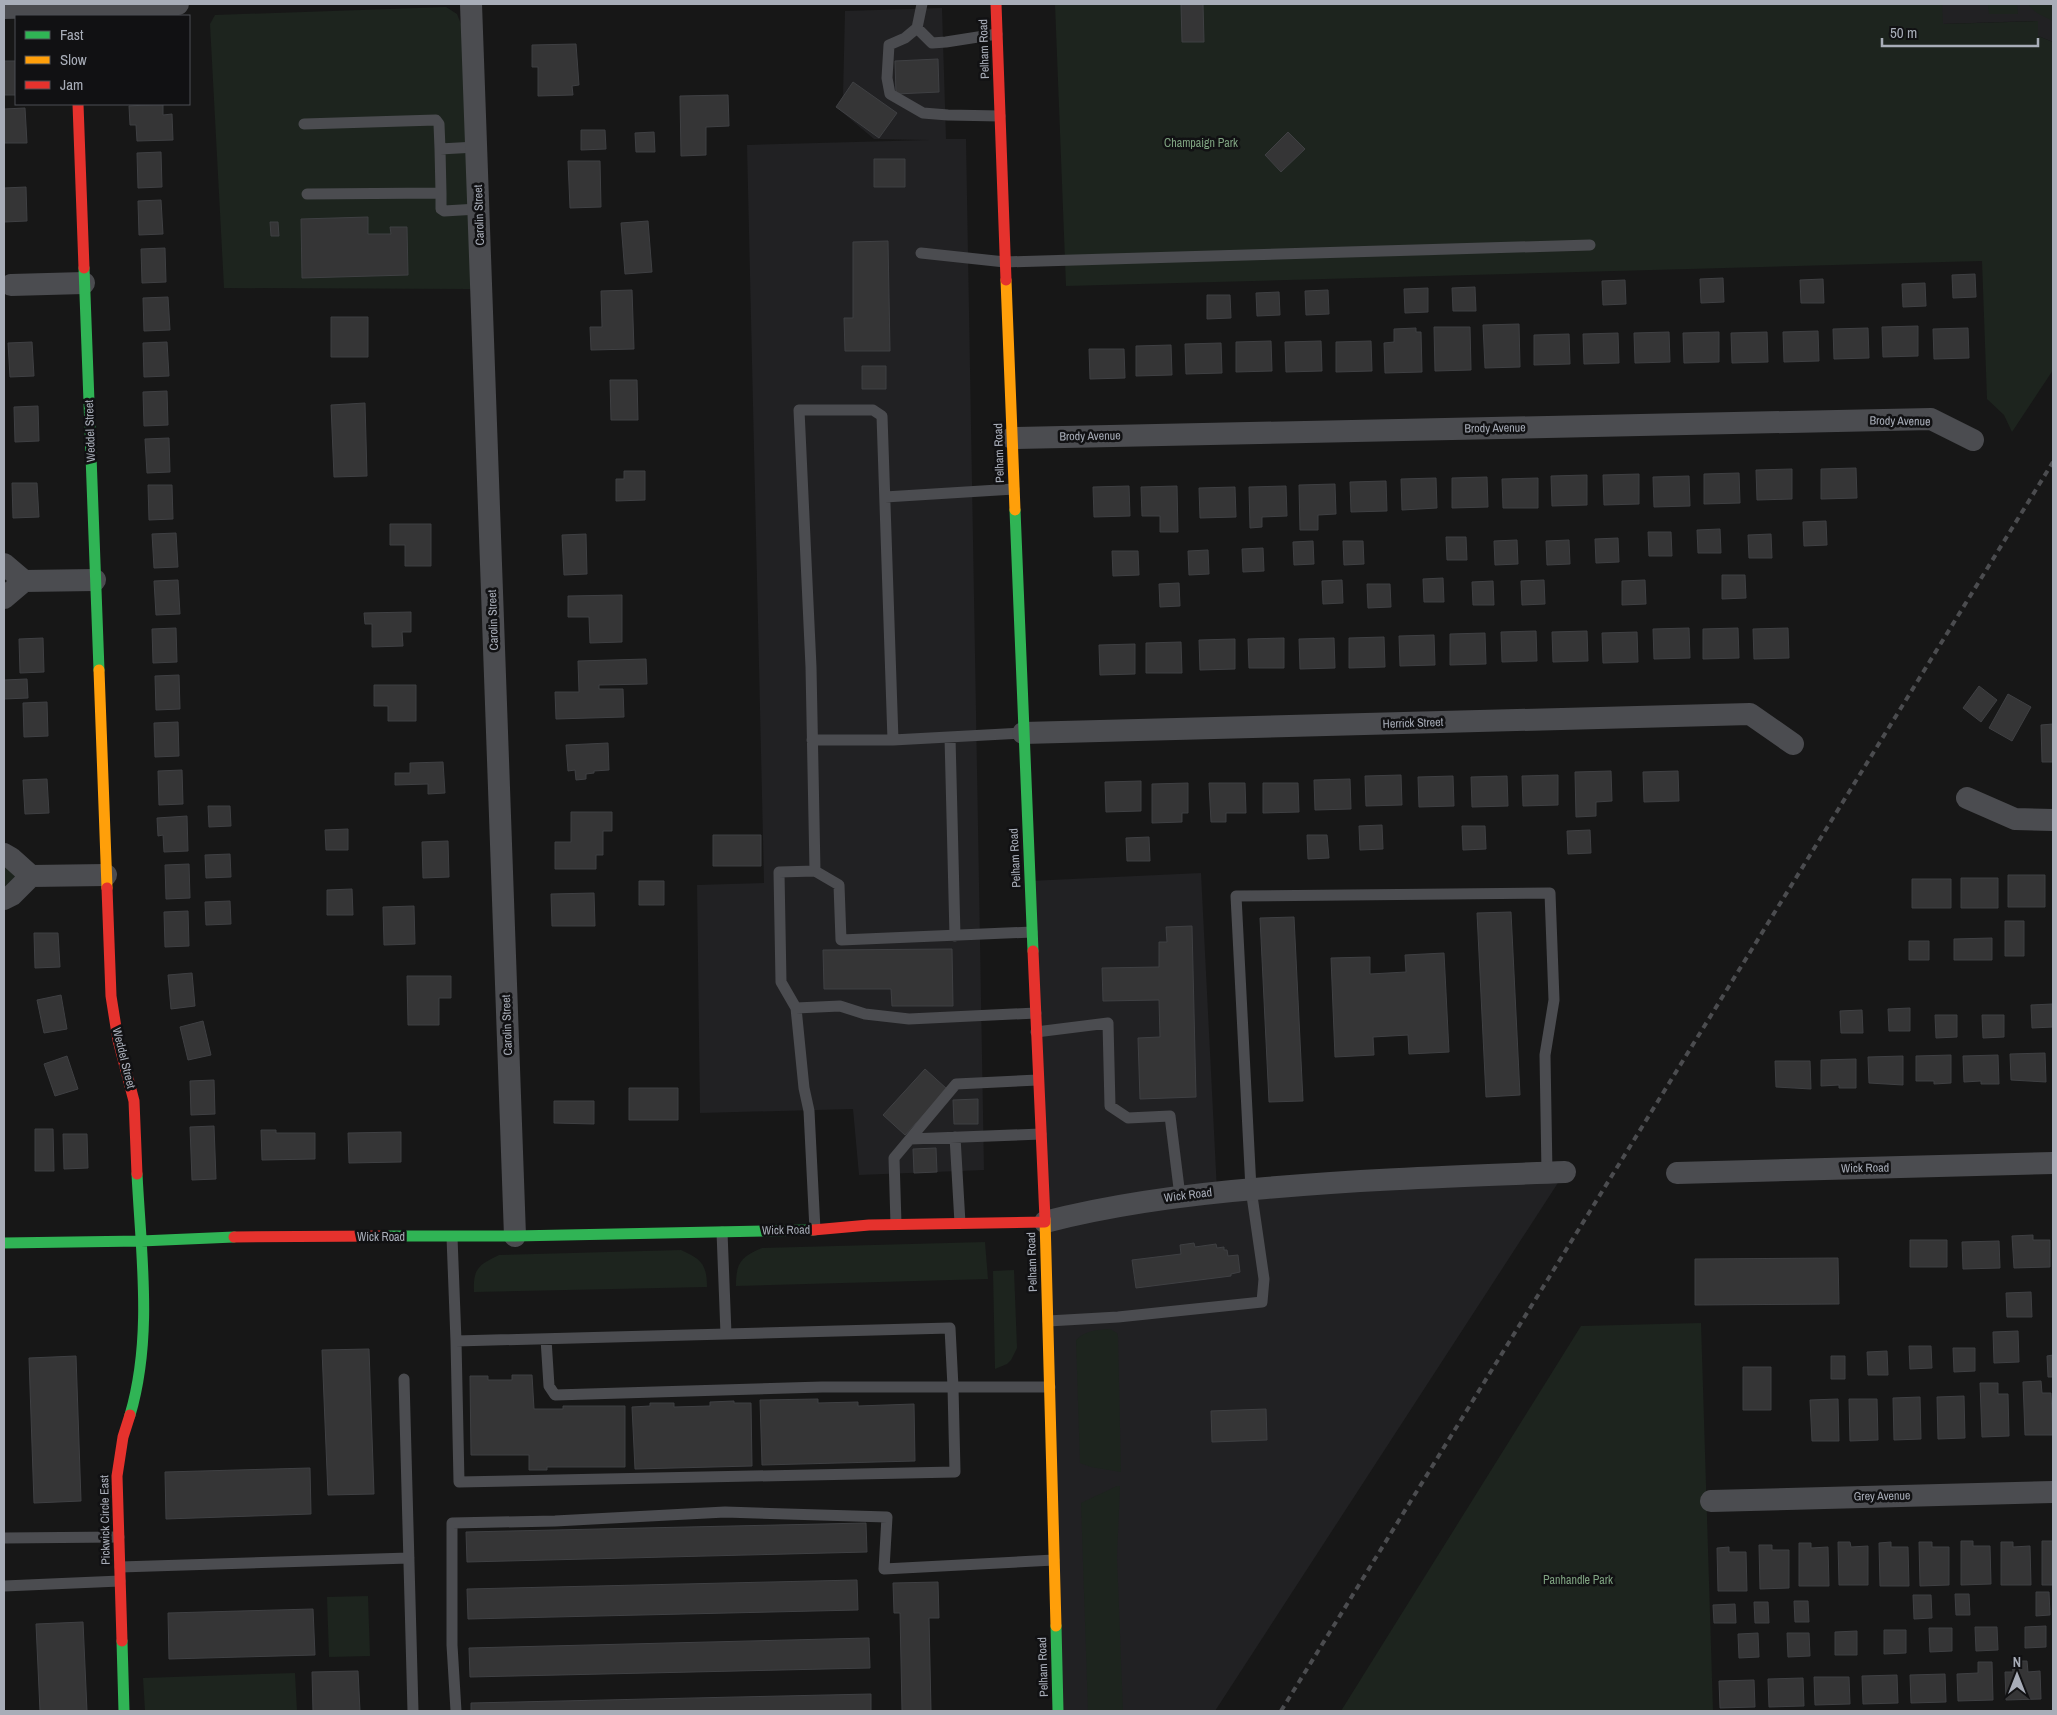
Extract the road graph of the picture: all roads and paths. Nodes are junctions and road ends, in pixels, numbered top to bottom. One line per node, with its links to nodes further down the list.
1 (178, 4): 6 (street)
2 (471, 4): 12 (street, Carolin Street)
3 (922, 4): 7 (lane)
4 (996, 4): 8 (street, Pelham Road)
5 (4, 8): 6 (street)
6 (74, 9)
7 (917, 28): 8 (lane); 10 (lane)
8 (997, 34): 10 (street, Pelham Road)
9 (78, 105): 20 (street, Weddel Street)
10 (1000, 116): 19 (street, Pelham Road)
11 (304, 124): 13 (lane)
12 (476, 147): 13 (lane); 16 (street, Carolin Street)
13 (440, 149): 14 (lane)
14 (441, 193): 15 (lane); 16 (lane)
15 (307, 194)
16 (478, 209): 61 (street, Carolin Street)
17 (1590, 245): 19 (lane)
18 (921, 253): 19 (lane)
19 (1005, 262): 22 (street, Pelham Road)
20 (84, 283): 21 (street); 27 (street, Weddel Street)
21 (6, 285)
22 (1012, 438): 23 (street, Brody Avenue); 24 (street, Pelham Road)
23 (1973, 440)
24 (1014, 490): 25 (lane); 30 (street, Pelham Road)
25 (885, 497): 32 (lane); 33 (lane)
26 (4, 564): 28 (street)
27 (95, 580): 28 (street); 39 (street, Weddel Street)
28 (24, 581): 29 (street)
29 (4, 598)
30 (1023, 733): 31 (lane); 34 (street, Herrick Street); 42 (street, Pelham Road)
31 (950, 737): 33 (lane); 43 (lane)
32 (812, 740): 33 (lane); 38 (lane)
33 (894, 740)
34 (1793, 744)
35 (1967, 798): 36 (street)
36 (2053, 820)
37 (4, 854): 40 (street)
38 (815, 871): 43 (lane); 44 (lane)
39 (106, 875): 40 (street); 63 (street, Weddel Street)
40 (30, 876): 41 (street)
41 (4, 899)
42 (1032, 932): 43 (lane); 45 (street, Pelham Road)
43 (955, 936)
44 (796, 1008): 45 (lane); 59 (lane)
45 (1036, 1013): 46 (street, Pelham Road)
46 (1036, 1032): 47 (street, Pelham Road); 55 (lane)
47 (1038, 1080): 48 (street, Pelham Road); 50 (lane)
48 (1041, 1134): 49 (lane); 56 (street, Pelham Road)
49 (955, 1137): 50 (lane); 57 (lane)
50 (910, 1139): 58 (lane)
51 (2053, 1163): 53 (street, Wick Road)
52 (1556, 1172): 54 (street, Wick Road); 54 (lane)
53 (1677, 1172)
54 (1251, 1189): 55 (street, Wick Road); 65 (lane)
55 (1180, 1196): 56 (street, Wick Road)
56 (1045, 1222): 57 (street, Wick Road); 65 (street, Pelham Road)
57 (960, 1223): 58 (street, Wick Road)
58 (896, 1224): 59 (street, Wick Road)
59 (815, 1230): 60 (street, Wick Road)
60 (722, 1232): 61 (street, Wick Road); 66 (lane)
61 (515, 1236): 62 (street, Wick Road)
62 (452, 1237): 63 (street, Wick Road); 68 (lane)
63 (141, 1241): 64 (street, Wick Road); 74 (street, Pickwick Circle East)
64 (4, 1242)
65 (1048, 1321): 71 (street, Pelham Road)
66 (726, 1334): 67 (lane); 70 (lane)
67 (546, 1339): 68 (lane); 70 (lane)
68 (456, 1341): 70 (lane)
69 (404, 1380): 76 (lane)
70 (953, 1387): 71 (lane)
71 (1050, 1387): 77 (street, Pelham Road)
72 (2053, 1492): 73 (street, Grey Avenue)
73 (1711, 1501)
74 (119, 1537): 75 (lane); 78 (street, Pickwick Circle East)
75 (4, 1538)
76 (409, 1558): 78 (lane); 82 (lane)
77 (1054, 1560): 83 (lane); 84 (street, Pelham Road)
78 (120, 1567): 79 (street, Pickwick Circle East)
79 (120, 1580): 80 (lane); 81 (street, Pickwick Circle East)
80 (4, 1586)
81 (124, 1711)
82 (414, 1711)
83 (456, 1711)
84 (1058, 1711)

